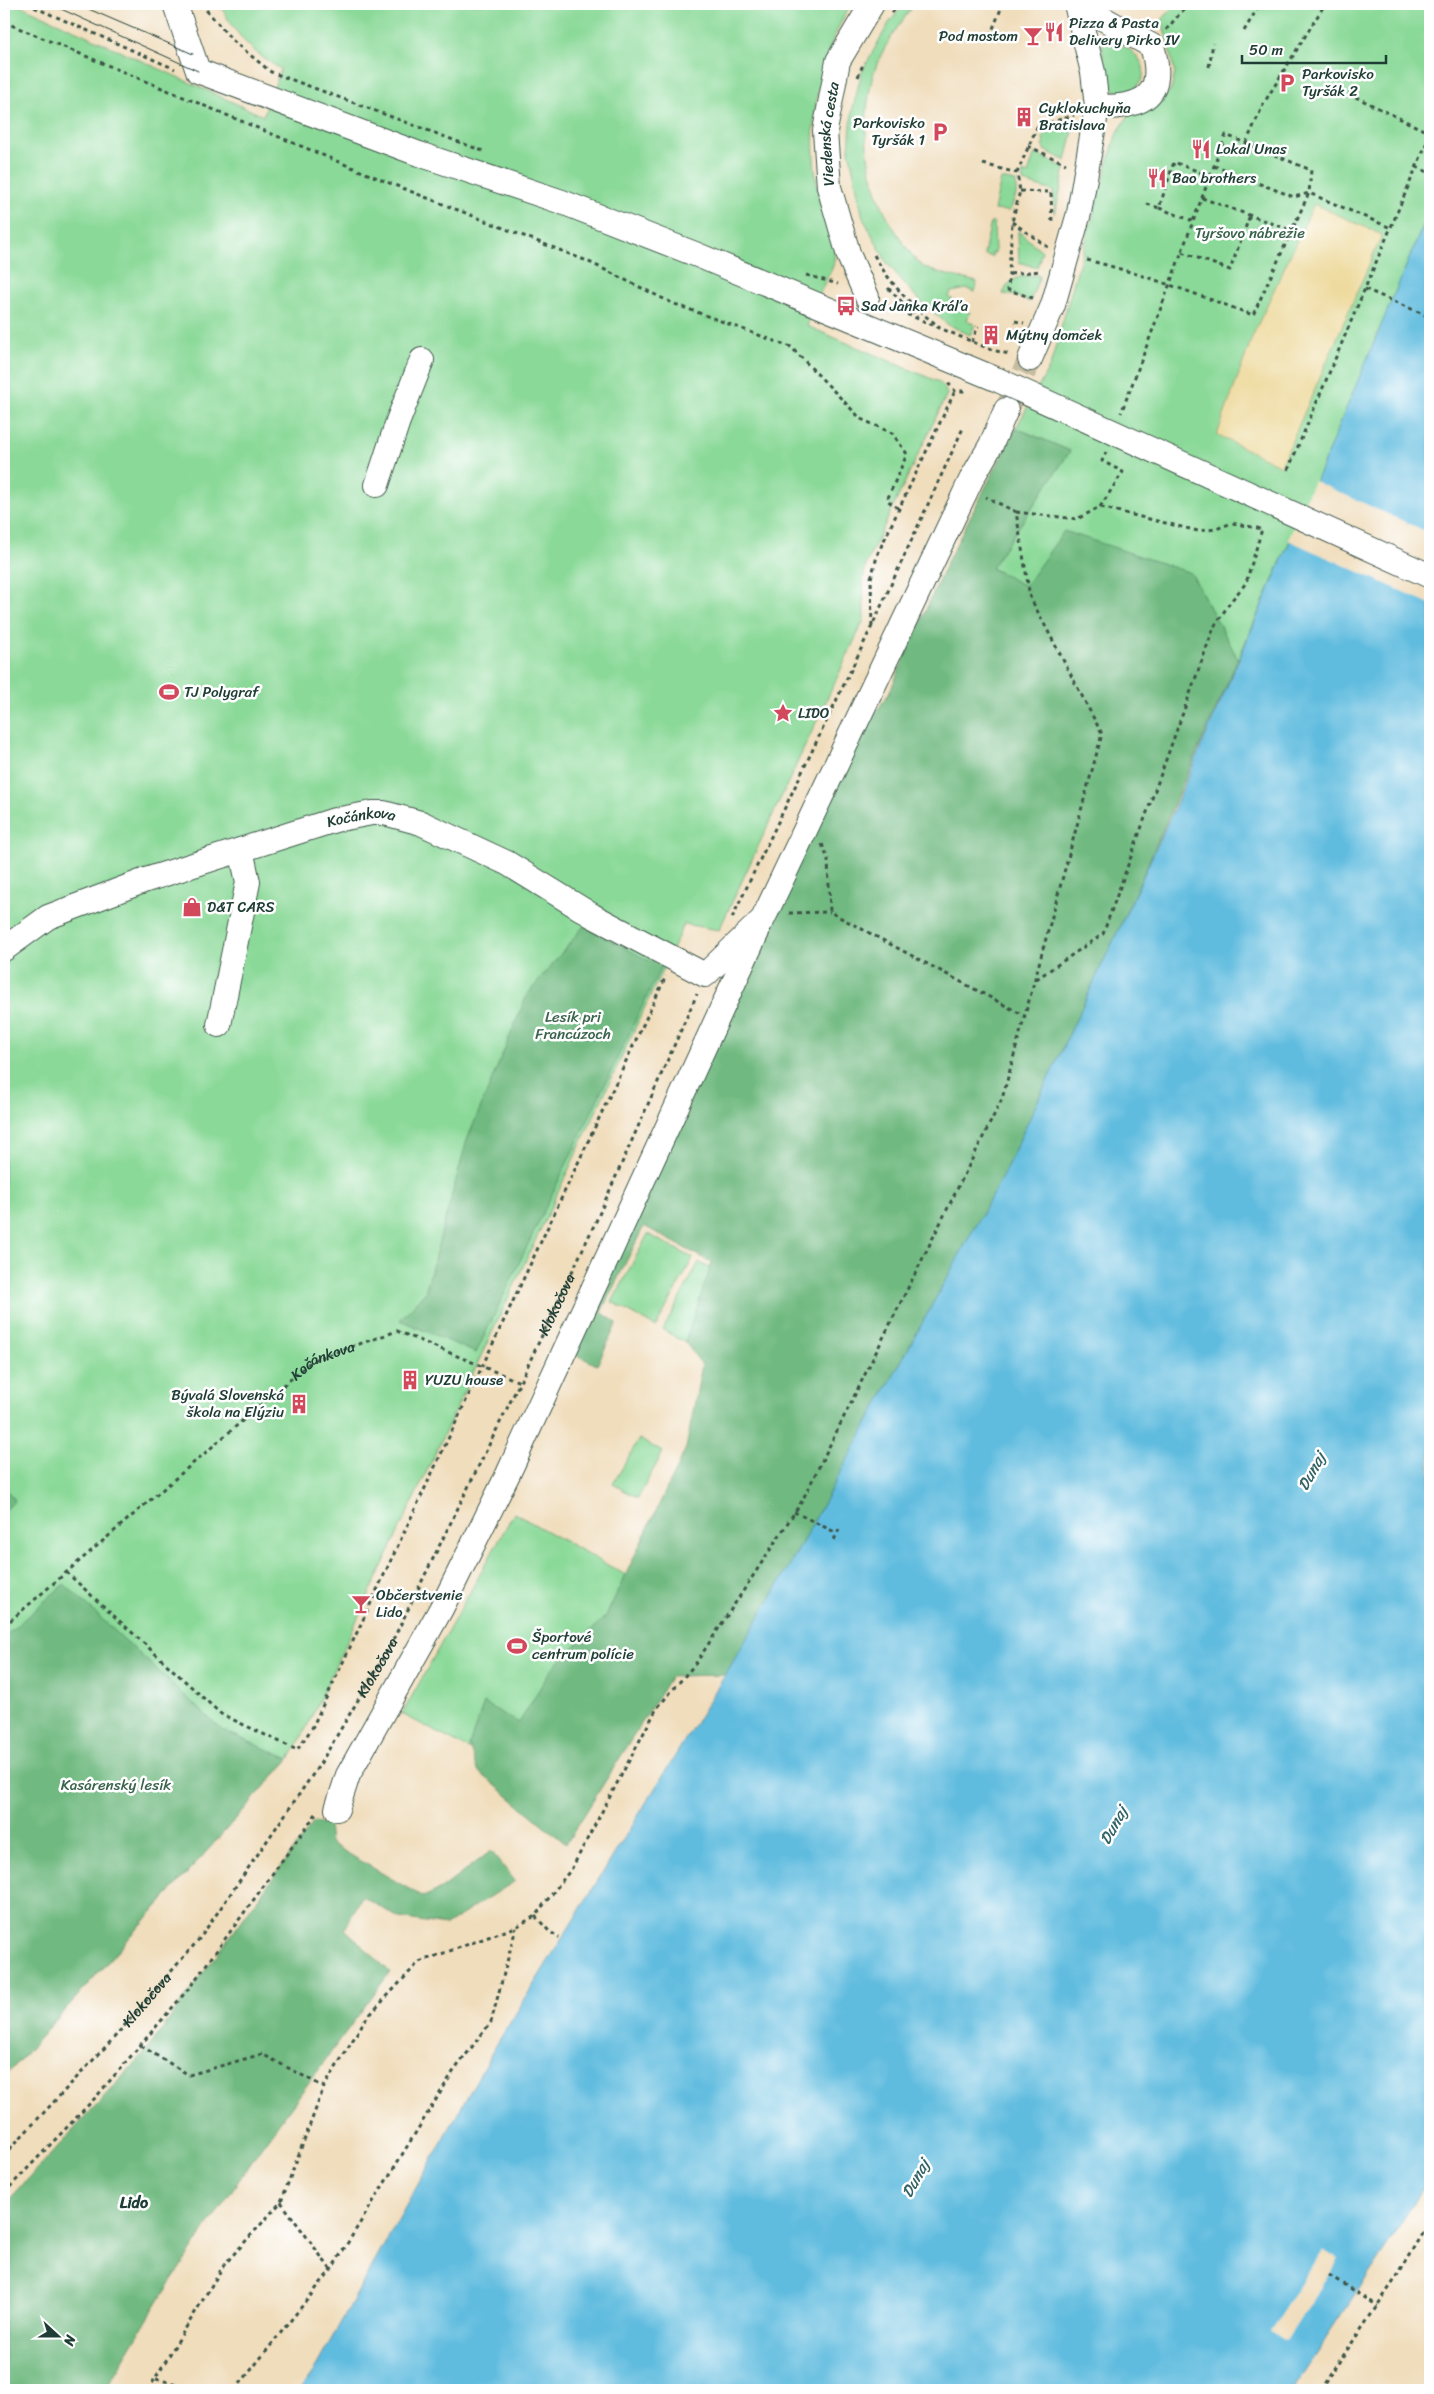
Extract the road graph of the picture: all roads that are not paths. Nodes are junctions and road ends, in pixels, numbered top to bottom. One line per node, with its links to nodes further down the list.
1 (175, 4): 7 (street)
2 (1077, 4): 4 (street); 4 (street)
3 (880, 11): 5 (street, Viedenská cesta)
4 (1097, 107): 7 (street)
5 (875, 290)
6 (422, 360): 9 (street)
7 (1007, 364): 10 (street); 11 (street, bridge)
8 (1006, 410): 13 (street, Klokočova)
9 (377, 484)
10 (1430, 564)
11 (1430, 576)
12 (241, 850): 13 (street, Kočánkova); 14 (street, Kočánkova); 15 (street)
13 (765, 915): 16 (street, Klokočova)
14 (4, 949)
15 (219, 1025)
16 (327, 1811)

